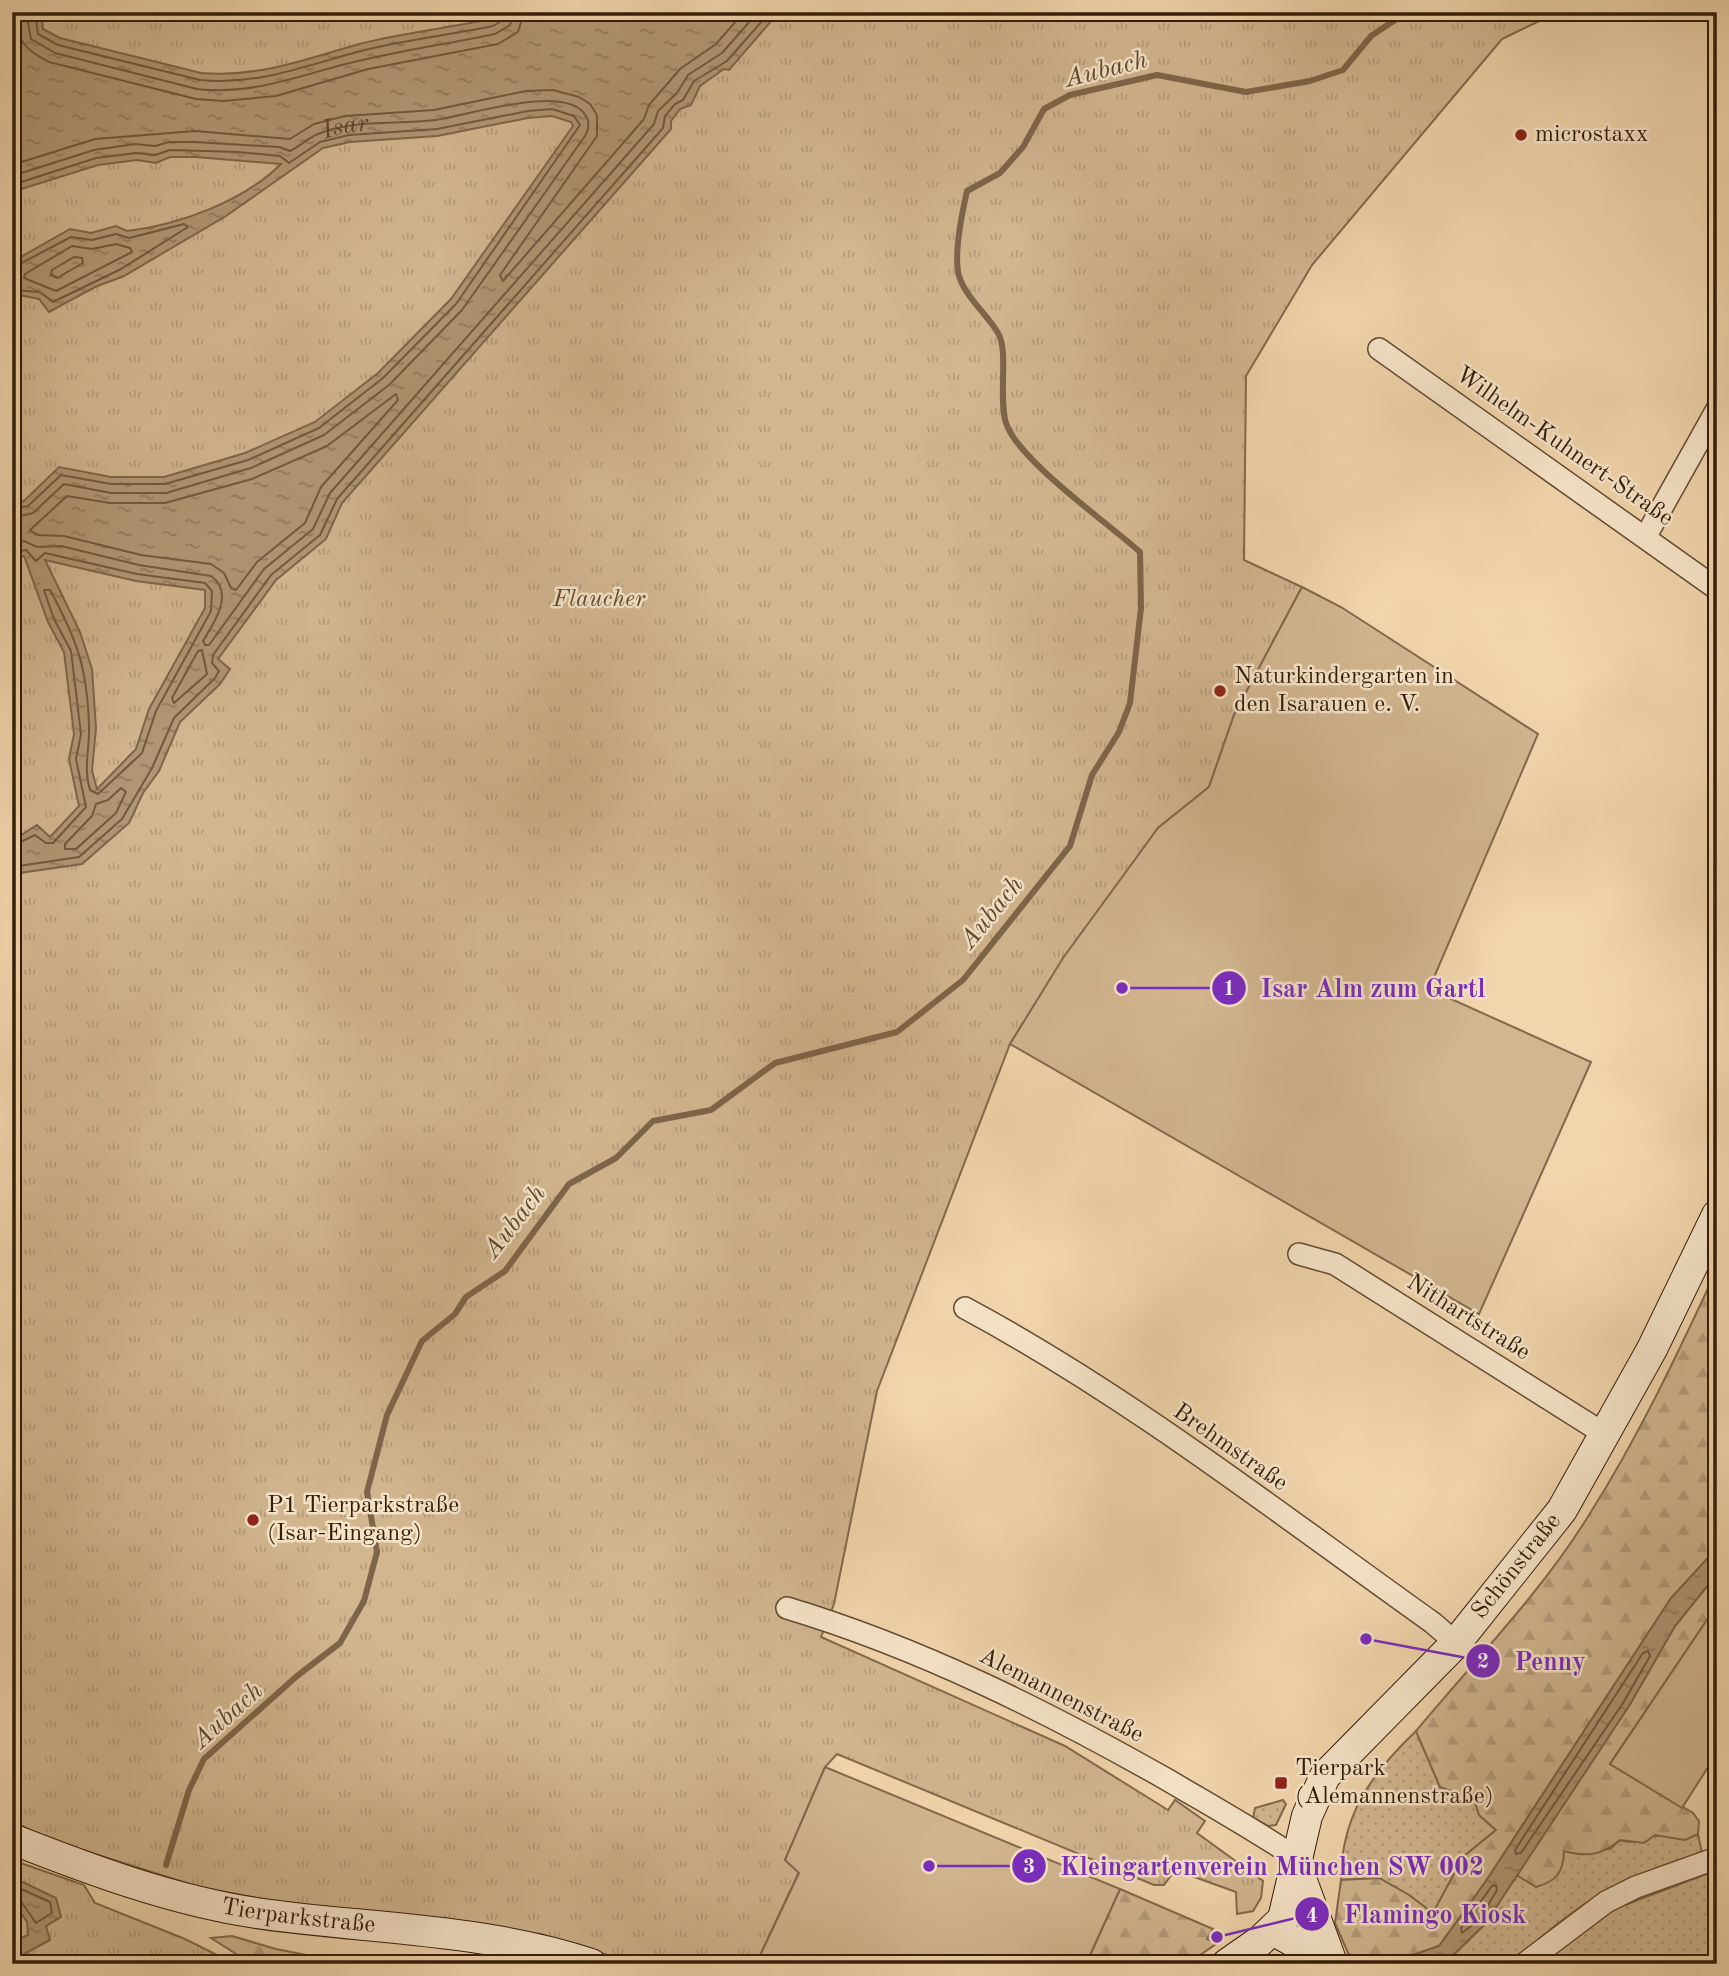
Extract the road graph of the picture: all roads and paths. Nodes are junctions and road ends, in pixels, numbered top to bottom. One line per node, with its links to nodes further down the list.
1 (1380, 349): 3 (street, Wilhelm-Kuhnert-Straße)
2 (1717, 409): 3 (street)
3 (1646, 536): 4 (street, Wilhelm-Kuhnert-Straße)
4 (1717, 589)
5 (1717, 1216): 8 (street, Schönstraße)
6 (1299, 1254): 8 (street, Nithartstraße)
7 (965, 1308): 10 (street, Brehmstraße)
8 (1606, 1435): 10 (street, Schönstraße)
9 (787, 1608): 13 (street, Alemannenstraße)
10 (1456, 1643): 13 (street, Schönstraße)
11 (12, 1839): 15 (street, Tierparkstraße)
12 (1717, 1858): 18 (street)
13 (1298, 1859): 14 (street, Schönstraße); 17 (street)
14 (1273, 1930): 16 (street); 17 (street)
15 (591, 1964)
16 (1227, 1964)
17 (1333, 1964)
18 (1524, 1964)

